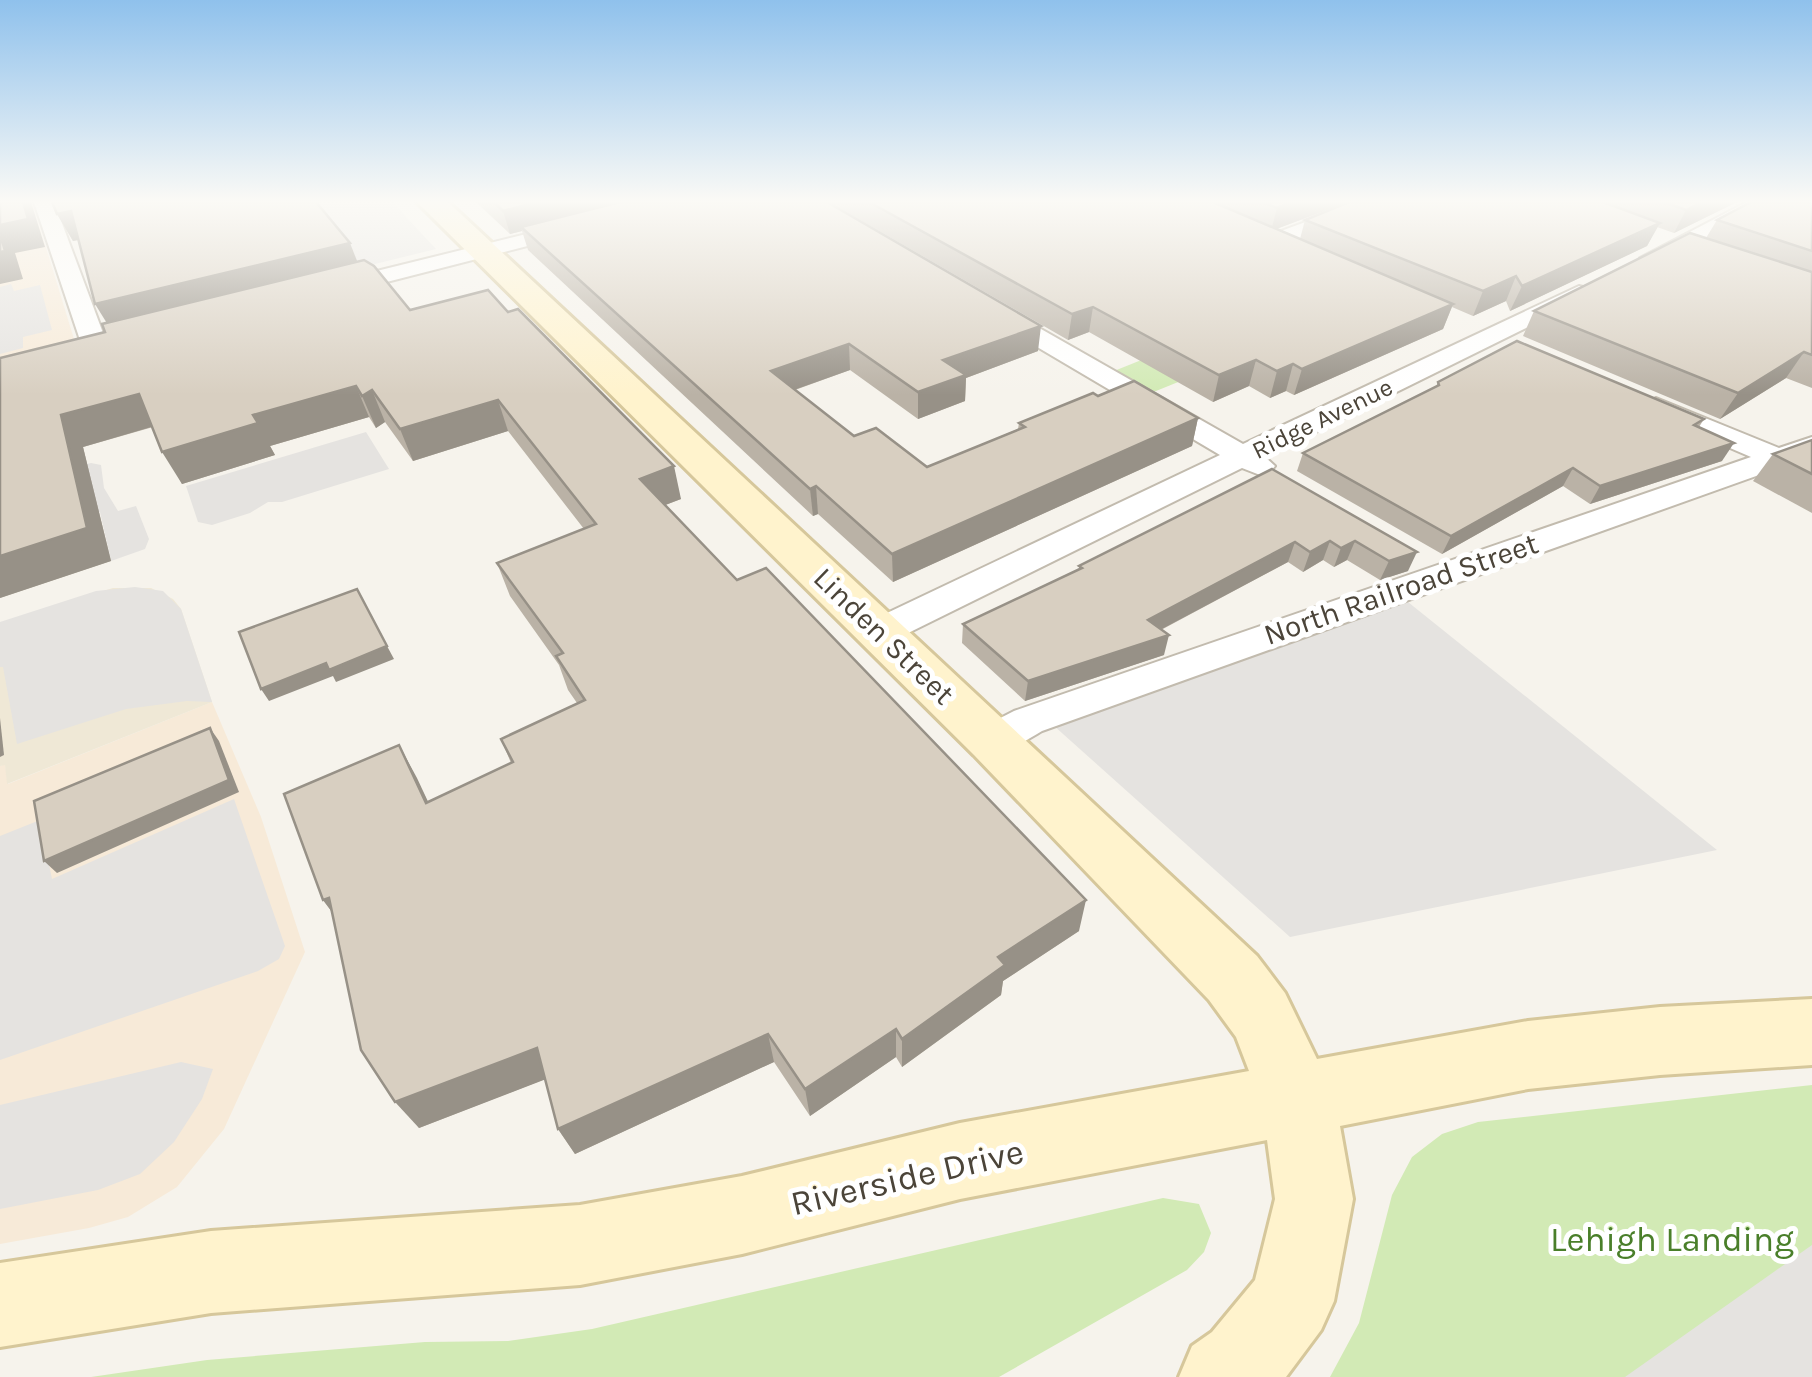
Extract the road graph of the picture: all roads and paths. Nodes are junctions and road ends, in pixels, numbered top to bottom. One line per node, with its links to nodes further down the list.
1 (66, 266): 12 (street)
2 (425, 266): 7 (street)
3 (497, 266): 20 (main road, Linden Street)
4 (1633, 266): 5 (street)
5 (1627, 269)
6 (1593, 286): 10 (street, Ridge Avenue)
7 (310, 295)
8 (975, 301): 15 (street)
9 (1460, 324): 10 (street)
10 (1490, 336): 11 (street); 15 (street, Ridge Avenue)
11 (1518, 348)
12 (95, 349)
13 (1622, 392): 16 (street)
14 (1812, 446): 16 (street, North Railroad Street)
15 (1243, 457): 17 (street); 20 (street, Ridge Avenue)
16 (1778, 458): 19 (street, North Railroad Street)
17 (1290, 484)
18 (1409, 554): 19 (street)
19 (1443, 573): 21 (street, North Railroad Street)
20 (879, 632): 21 (main road, Linden Street)
21 (992, 740): 23 (main road, Linden Street)
22 (1812, 1032): 23 (main road, Riverside Drive)
23 (1298, 1099): 24 (main road, Riverside Drive); 25 (main road, Linden Street)
24 (0, 1304)
25 (1222, 1377)

